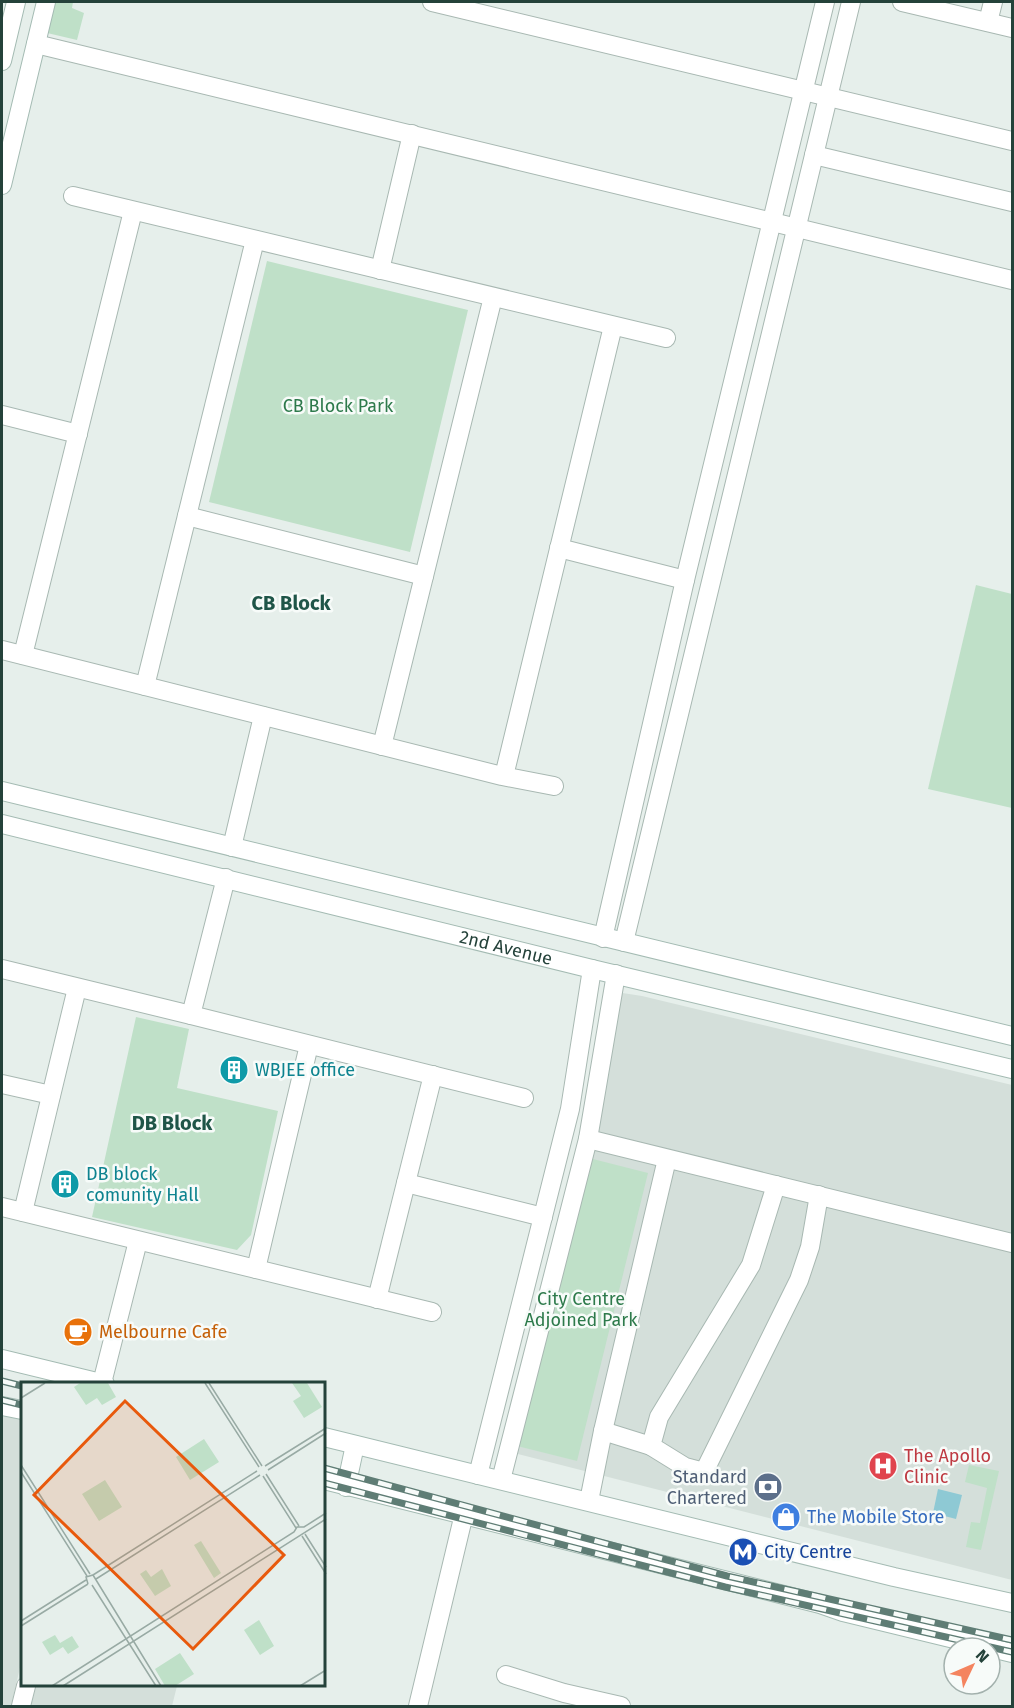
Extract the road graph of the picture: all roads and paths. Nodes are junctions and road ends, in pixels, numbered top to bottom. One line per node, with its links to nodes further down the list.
1 (16, 2): 10 (street)
2 (46, 2): 11 (street)
3 (432, 2): 13 (street)
4 (825, 2): 13 (street)
5 (851, 2): 14 (street)
6 (902, 2): 8 (street)
7 (993, 2): 8 (street)
8 (988, 22): 9 (street)
9 (1012, 28)
10 (5, 34): 12 (street)
11 (36, 44): 15 (street); 18 (street)
12 (2, 61)
13 (804, 91): 14 (street); 22 (street)
14 (828, 97): 16 (street); 17 (street)
15 (412, 134): 22 (street); 25 (street)
16 (1012, 141)
17 (814, 155): 20 (street); 23 (street)
18 (2, 185)
19 (73, 196): 21 (street)
20 (1012, 202)
21 (133, 211): 24 (street); 31 (street)
22 (772, 221): 23 (street); 32 (street)
23 (796, 227): 26 (street); 33 (street)
24 (255, 240): 25 (street); 34 (street)
25 (380, 270): 27 (street)
26 (1012, 280)
27 (493, 297): 28 (street); 36 (street)
28 (613, 326): 29 (street); 35 (street)
29 (666, 338)
30 (2, 415): 31 (street)
31 (78, 434): 39 (street)
32 (713, 464): 33 (street); 37 (street)
33 (738, 468): 50 (street)
34 (187, 516): 36 (street); 40 (street)
35 (559, 548): 37 (street); 43 (street)
36 (424, 576): 42 (street)
37 (685, 580): 49 (street)
38 (2, 650): 39 (street)
39 (23, 655): 40 (street)
40 (145, 686): 41 (street)
41 (263, 716): 42 (street); 47 (street)
42 (382, 746): 43 (street)
43 (504, 776): 44 (street)
44 (554, 786)
45 (2, 791): 47 (street, 2nd Avenue)
46 (2, 824): 48 (street, 2nd Avenue)
47 (232, 847): 49 (street, 2nd Avenue)
48 (226, 878): 53 (street, 2nd Avenue); 57 (street)
49 (603, 938): 50 (street, 2nd Avenue)
50 (624, 942): 51 (street, 2nd Avenue)
51 (701, 961): 56 (street); 58 (street, 2nd Avenue)
52 (2, 969): 55 (street)
53 (592, 969): 54 (street, 2nd Avenue); 67 (street)
54 (616, 974): 56 (street, 2nd Avenue); 65 (street)
55 (77, 988): 57 (street); 63 (street)
56 (692, 992): 60 (street, 2nd Avenue)
57 (191, 1014): 59 (street)
58 (1012, 1036)
59 (309, 1045): 61 (street); 77 (street)
60 (1012, 1069)
61 (433, 1075): 64 (street); 69 (street)
62 (2, 1084): 63 (street)
63 (51, 1095): 73 (street)
64 (524, 1098)
65 (588, 1139): 66 (street); 68 (street)
66 (667, 1159): 70 (street); 85 (street)
67 (556, 1164): 68 (street); 74 (street)
68 (580, 1169): 90 (street)
69 (406, 1183): 74 (street); 78 (street)
70 (776, 1185): 71 (street); 88 (street)
71 (819, 1195): 76 (street); 88 (street)
72 (2, 1207): 73 (street)
73 (23, 1212): 75 (street)
74 (543, 1217): 89 (street)
75 (138, 1240): 77 (street); 82 (street)
76 (1012, 1243)
77 (256, 1269): 78 (street)
78 (377, 1299): 79 (street)
79 (432, 1312)
80 (2, 1359): 81 (street)
81 (96, 1382)
82 (104, 1382)
83 (2, 1406): 84 (street)
84 (21, 1410)
85 (603, 1431): 88 (street); 93 (street)
86 (326, 1438): 87 (street)
87 (355, 1445): 89 (street); 92 (street)
88 (651, 1446)
89 (478, 1475): 90 (street)
90 (501, 1480): 93 (street)
91 (326, 1481): 92 (street)
92 (346, 1487): 94 (street)
93 (589, 1502): 95 (street)
94 (464, 1514): 96 (street); 101 (street)
95 (1012, 1604)
96 (1012, 1653)
97 (506, 1675): 99 (street)
98 (26, 1687): 100 (street)
99 (562, 1700): 102 (street)
100 (21, 1707)
101 (418, 1707)
102 (621, 1707)

